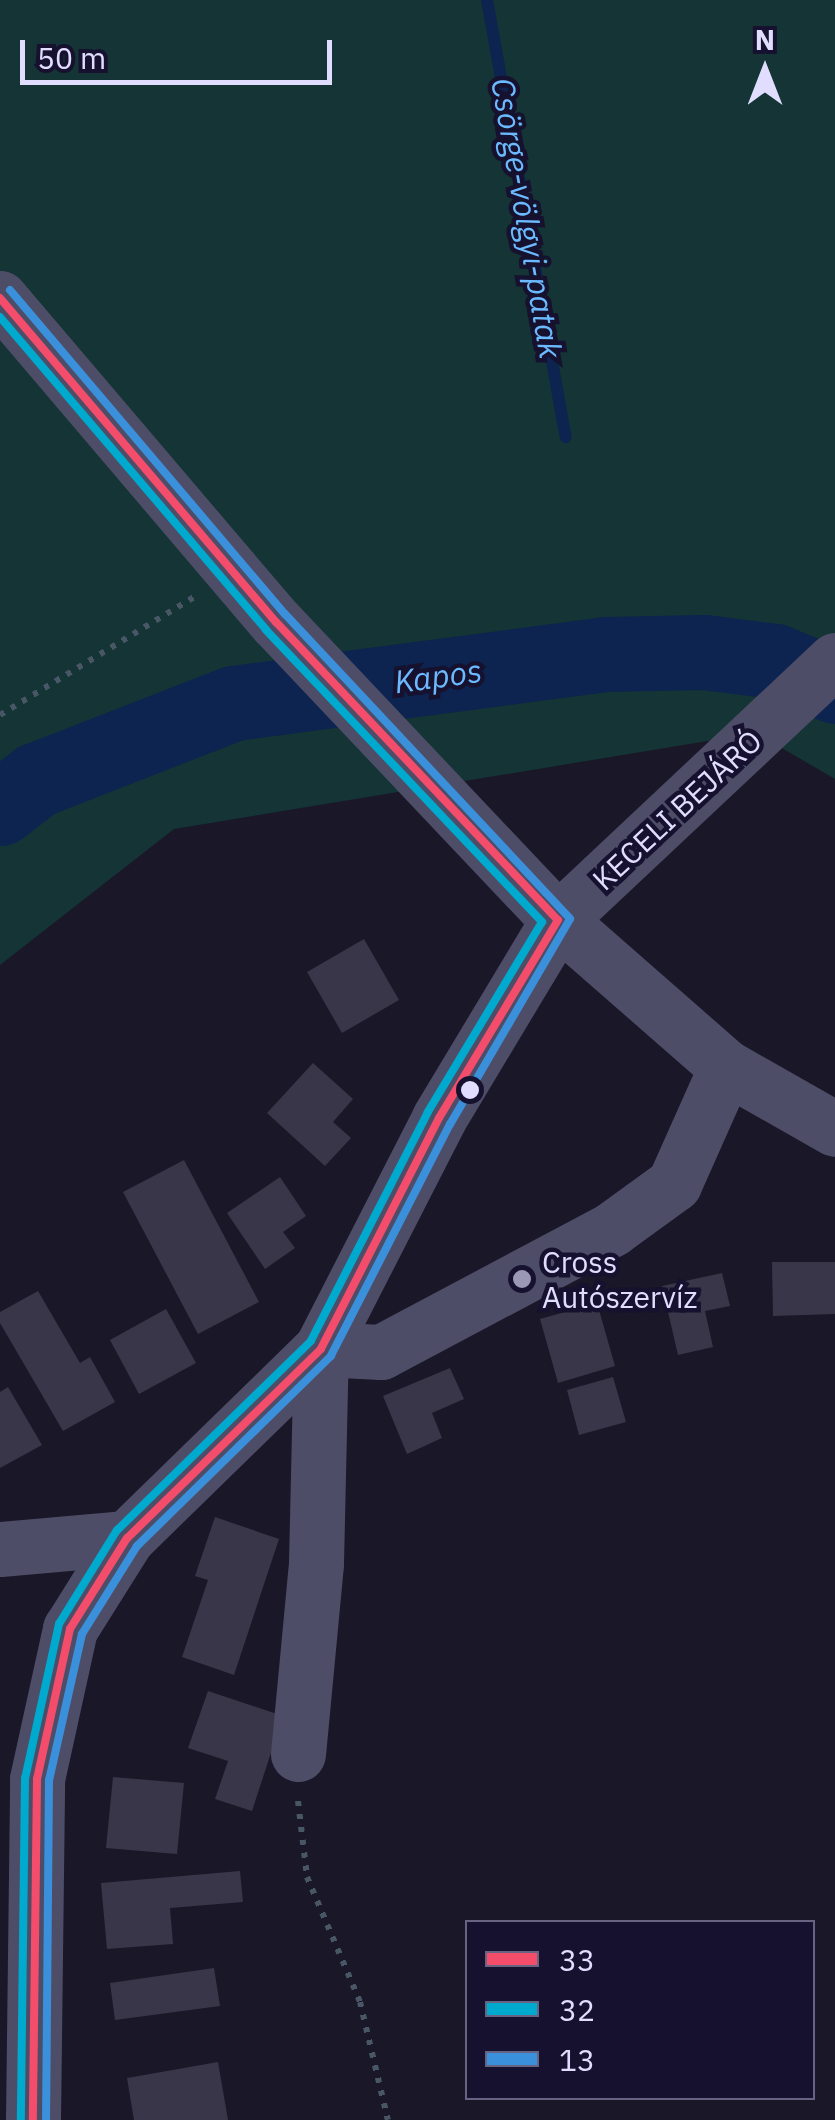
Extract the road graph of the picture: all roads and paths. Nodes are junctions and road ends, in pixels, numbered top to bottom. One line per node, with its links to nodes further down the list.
1 (0, 298): 2 (street)
2 (234, 572): 4 (path); 5 (street)
3 (835, 660): 5 (street, KECELI BEJÁRÓ)
4 (0, 715)
5 (558, 920): 6 (street); 8 (street, KECELI BEJÁRÓ)
6 (726, 1067): 7 (street); 8 (street)
7 (835, 1129)
8 (321, 1349): 9 (street); 11 (street)
9 (126, 1538): 10 (street); 12 (street)
10 (0, 1549)
11 (298, 1754): 13 (path)
12 (32, 2120)
13 (388, 2120)

